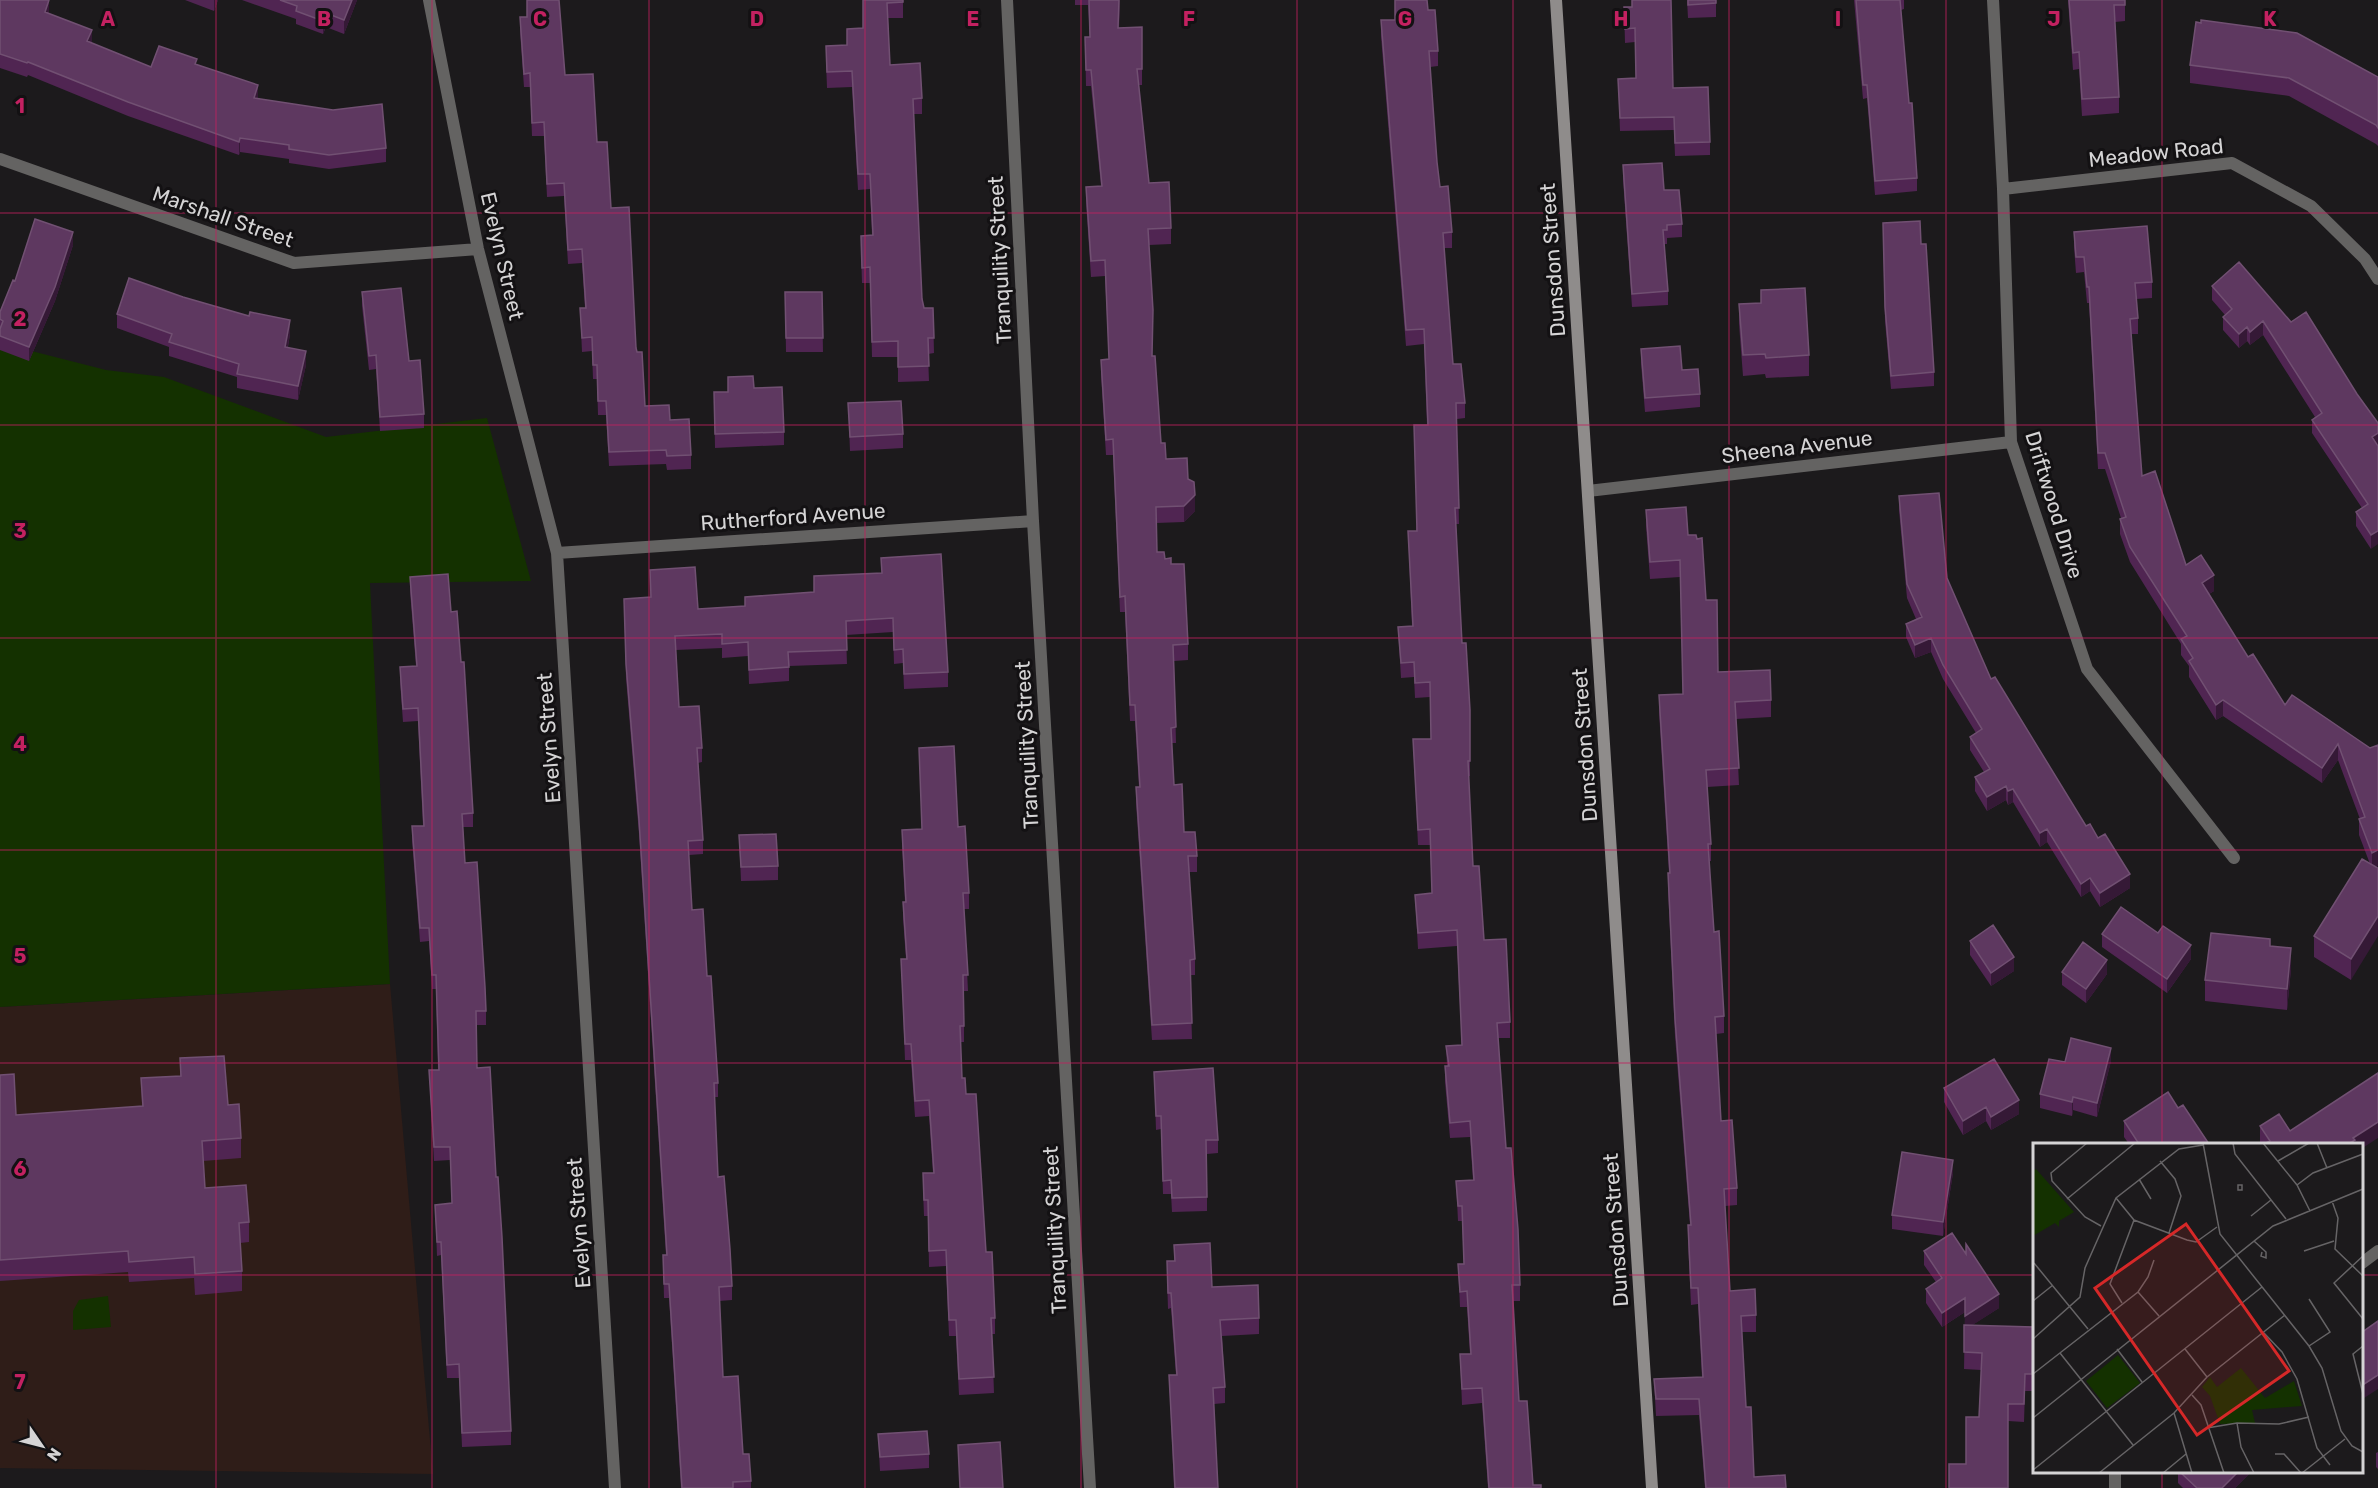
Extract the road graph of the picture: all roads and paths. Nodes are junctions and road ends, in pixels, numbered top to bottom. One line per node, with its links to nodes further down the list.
1 (429, 0): 7 (street, Evelyn Street)
2 (1007, 0): 11 (street, Tranquility Street)
3 (1556, 0): 10 (main road, Dunsdon Street)
4 (1993, 0): 6 (street, Driftwood Drive)
5 (0, 159): 7 (street, Marshall Street)
6 (2003, 189): 8 (street, Meadow Road); 9 (street, Driftwood Drive)
7 (478, 249): 12 (street, Evelyn Street)
8 (2378, 279)
9 (2011, 442): 10 (street, Sheena Avenue); 13 (street, Driftwood Drive)
10 (1588, 491): 18 (main road, Dunsdon Street)
11 (1033, 521): 12 (street, Rutherford Avenue); 17 (street, Tranquility Street)
12 (557, 553): 16 (street, Evelyn Street)
13 (2234, 858)
14 (2378, 1251): 15 (street)
15 (2363, 1262)
16 (615, 1488)
17 (1090, 1488)
18 (1652, 1488)

